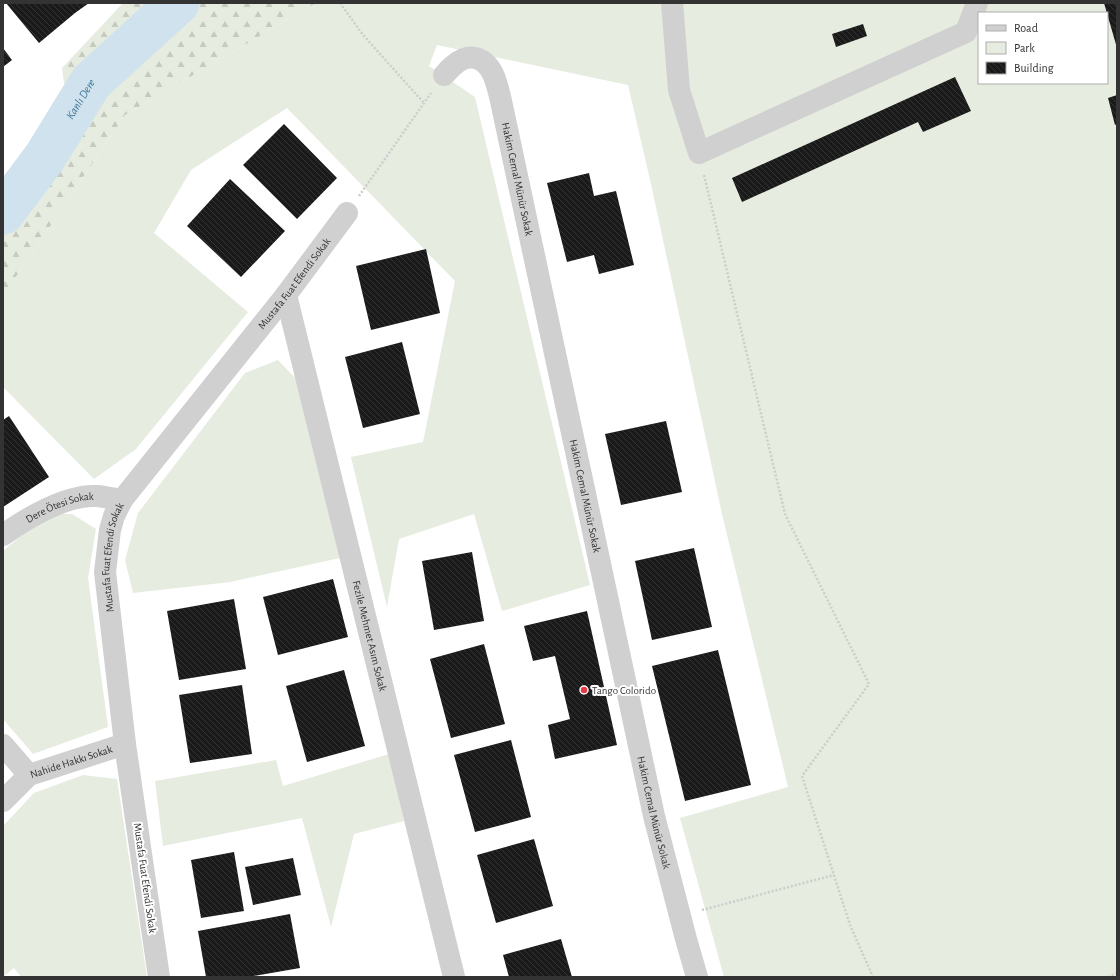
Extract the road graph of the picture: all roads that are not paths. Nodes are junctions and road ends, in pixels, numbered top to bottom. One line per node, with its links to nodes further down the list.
1 (672, 3): 2 (street)
2 (976, 3)
3 (444, 75): 14 (street, Hakim Cemal Münür Sokak)
4 (347, 213): 5 (street, Mustafa Fuat Efendi Sokak)
5 (286, 295): 6 (street, Mustafa Fuat Efendi Sokak); 13 (street, Fezile Mehmet Asım Sokak)
6 (122, 500): 7 (street, Dere Ötesi Sokak); 8 (street, Mustafa Fuat Efendi Sokak)
7 (3, 535)
8 (125, 744): 10 (street, Nahide Hakkı Sokak); 12 (street, Mustafa Fuat Efendi Sokak)
9 (3, 745): 10 (street)
10 (29, 775): 11 (street, Nahide Hakkı Sokak)
11 (3, 801)
12 (159, 977)
13 (454, 977)
14 (697, 977)

